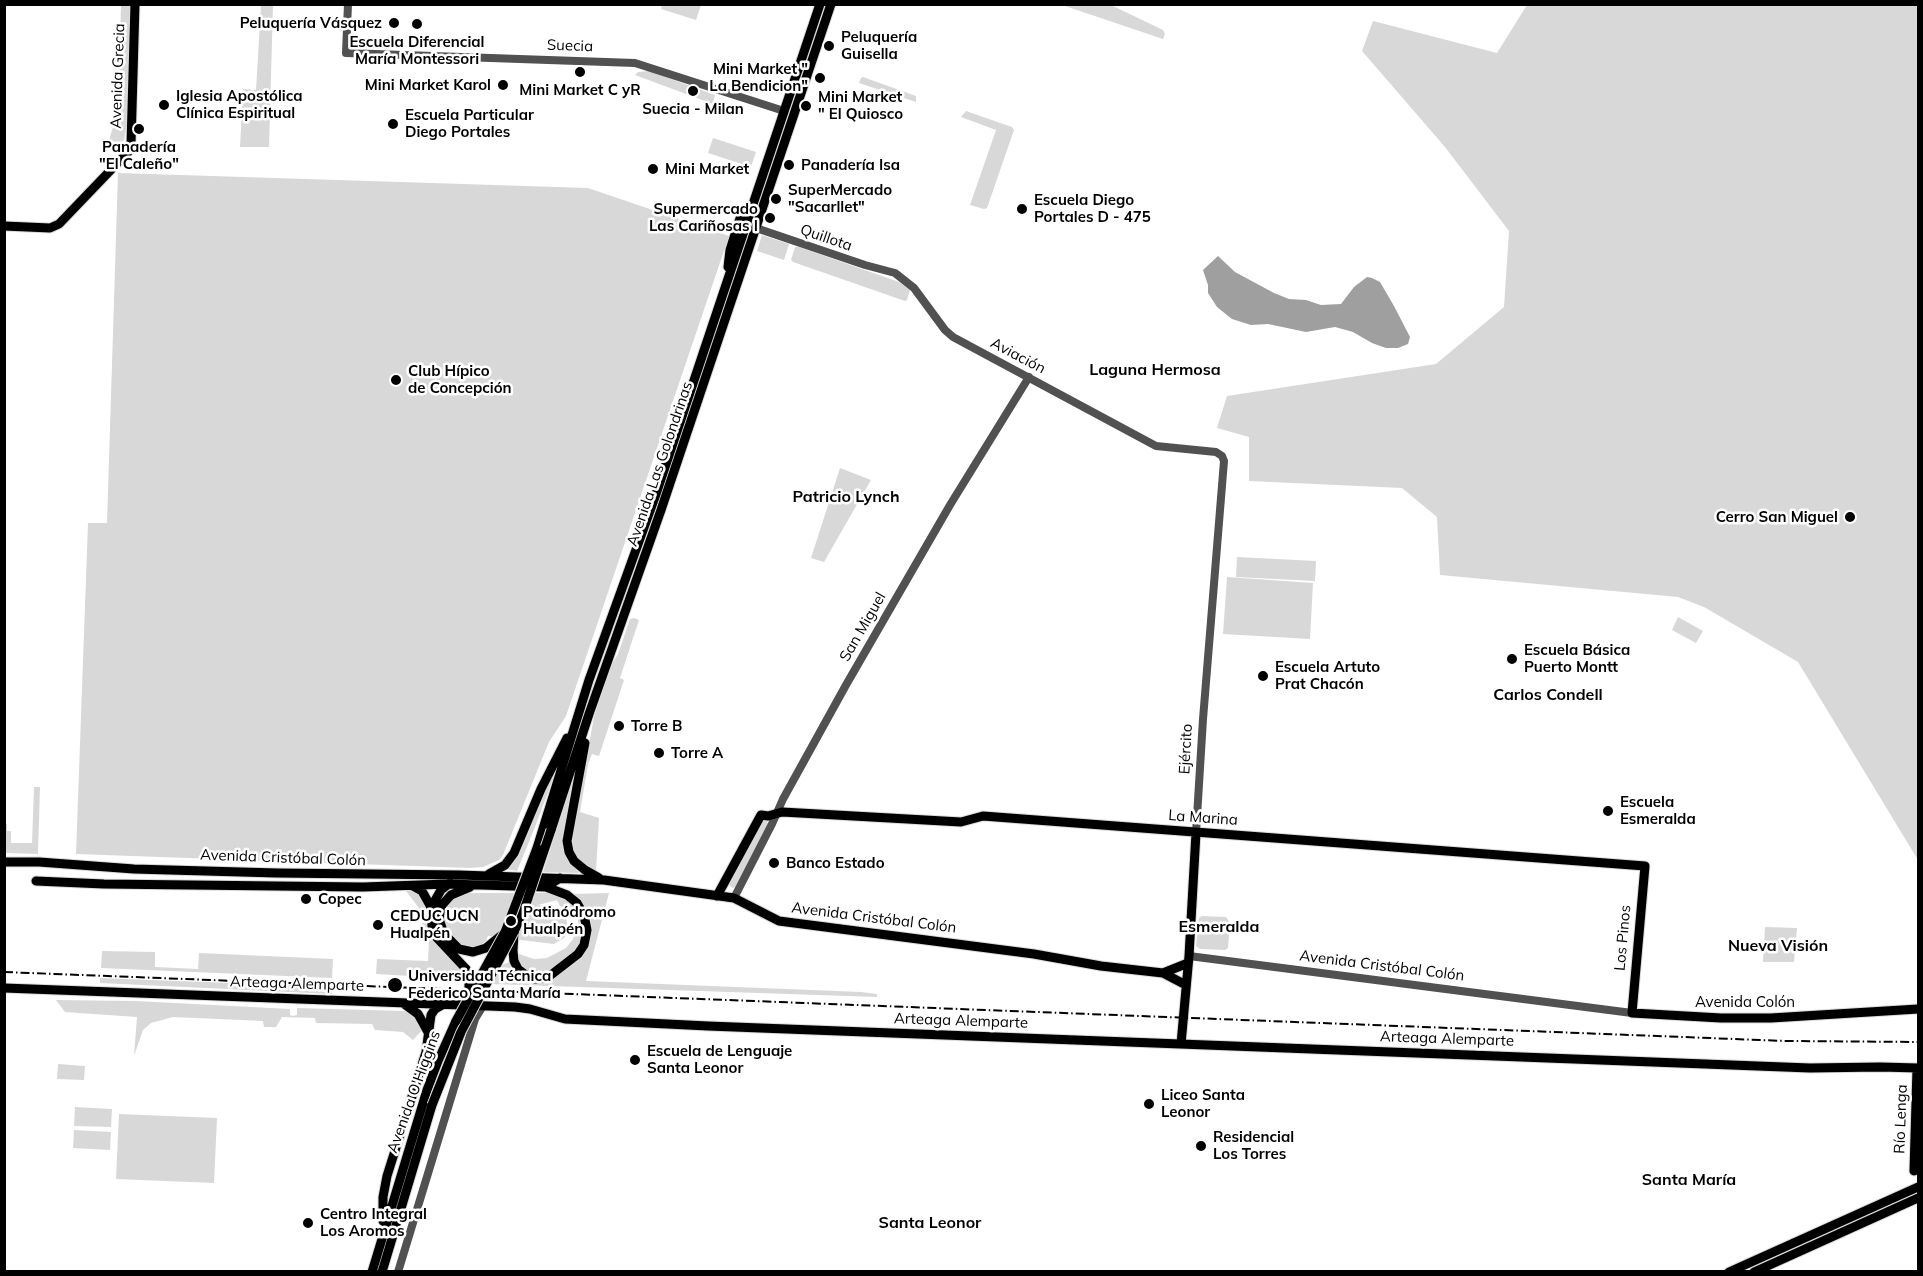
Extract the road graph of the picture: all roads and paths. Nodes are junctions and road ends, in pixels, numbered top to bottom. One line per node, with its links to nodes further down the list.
1 (135, 4): 9 (main road, Avenida Grecia)
2 (348, 4): 6 (street, Suecia)
3 (820, 4): 6 (main road, Avenida Las Golondrinas)
4 (831, 4): 5 (main road, Avenida Las Golondrinas)
5 (798, 105): 6 (main road); 7 (main road, Avenida Las Golondrinas)
6 (784, 111): 7 (main road); 12 (main road, Avenida Las Golondrinas)
7 (791, 126): 10 (main road, Avenida Las Golondrinas)
8 (742, 212): 12 (main road)
9 (4, 226)
10 (756, 228): 11 (street, Quillota); 16 (main road, Avenida Las Golondrinas)
11 (889, 270): 13 (street, Aviación)
12 (726, 284): 15 (main road, Avenida Las Golondrinas)
13 (1029, 377): 14 (street, Aviación); 19 (street, San Miguel)
14 (1222, 456): 21 (street, Ejército)
15 (655, 497): 16 (main road); 18 (main road, Avenida Las Golondrinas)
16 (661, 510): 17 (main road, Avenida Las Golondrinas)
17 (589, 714): 20 (main road, Avenida Las Golondrinas); 27 (main road)
18 (575, 723): 20 (main road, Avenida Las Golondrinas); 26 (main road)
19 (776, 813): 21 (main road, La Marina); 32 (main road, La Marina); 33 (street, San Miguel)
20 (547, 830): 35 (main road, Avenida Las Golondrinas, bridge)
21 (1196, 833): 23 (main road, La Marina); 36 (main road, Ejército)
22 (4, 862): 24 (main road, Avenida Cristóbal Colón)
23 (1645, 866): 46 (main road, Los Pinos)
24 (467, 876): 26 (main road, Avenida Cristóbal Colón); 29 (main road)
25 (560, 878): 26 (main road, Avenida Cristóbal Colón); 27 (main road, Avenida Cristóbal Colón); 31 (main road)
26 (481, 880): 29 (main road, Avenida Cristóbal Colón); 31 (main road, Avenida Cristóbal Colón); 35 (main road)
27 (604, 880): 32 (main road, Avenida Cristóbal Colón)
28 (38, 881): 30 (main road, Avenida Cristóbal Colón)
29 (448, 884): 30 (main road, Avenida Cristóbal Colón); 34 (main road)
30 (412, 886): 34 (main road)
31 (546, 887): 35 (main road)
32 (717, 896): 33 (main road, Avenida Cristóbal Colón)
33 (734, 898): 37 (main road, Avenida Cristóbal Colón)
34 (432, 909): 40 (main road, bridge)
35 (510, 932): 40 (main road, Avenida O'Higgins, bridge); 50 (main road, Avenida O'Higgins, bridge)
36 (1189, 960): 37 (main road); 38 (main road, Ejército); 44 (street, Avenida Cristóbal Colón)
37 (1163, 973): 38 (main road, Avenida Cristóbal Colón)
38 (1186, 985): 48 (main road, Ejército)
39 (4, 988): 41 (main road, Arteaga Alemparte)
40 (469, 998): 50 (main road, Avenida O'Higgins, bridge)
41 (403, 1003): 42 (main road, Arteaga Alemparte); 47 (main road)
42 (443, 1004): 43 (main road, Arteaga Alemparte); 47 (main road)
43 (483, 1006): 48 (main road, Arteaga Alemparte); 57 (street)
44 (1571, 1006): 46 (street, Avenida Colón)
45 (1918, 1009): 46 (main road, Avenida Colón)
46 (1632, 1013)
47 (428, 1033): 54 (main road)
48 (1181, 1044): 49 (main road, Arteaga Alemparte)
49 (1918, 1068): 51 (main road, Río Lenga)
50 (427, 1105): 54 (main road, Avenida O'Higgins); 56 (main road, Avenida O'Higgins)
51 (1916, 1170)
52 (1918, 1187): 58 (main road)
53 (1918, 1198): 59 (main road)
54 (383, 1233): 55 (main road, Avenida O'Higgins)
55 (372, 1272)
56 (382, 1272)
57 (398, 1272)
58 (1729, 1272)
59 (1754, 1272)

